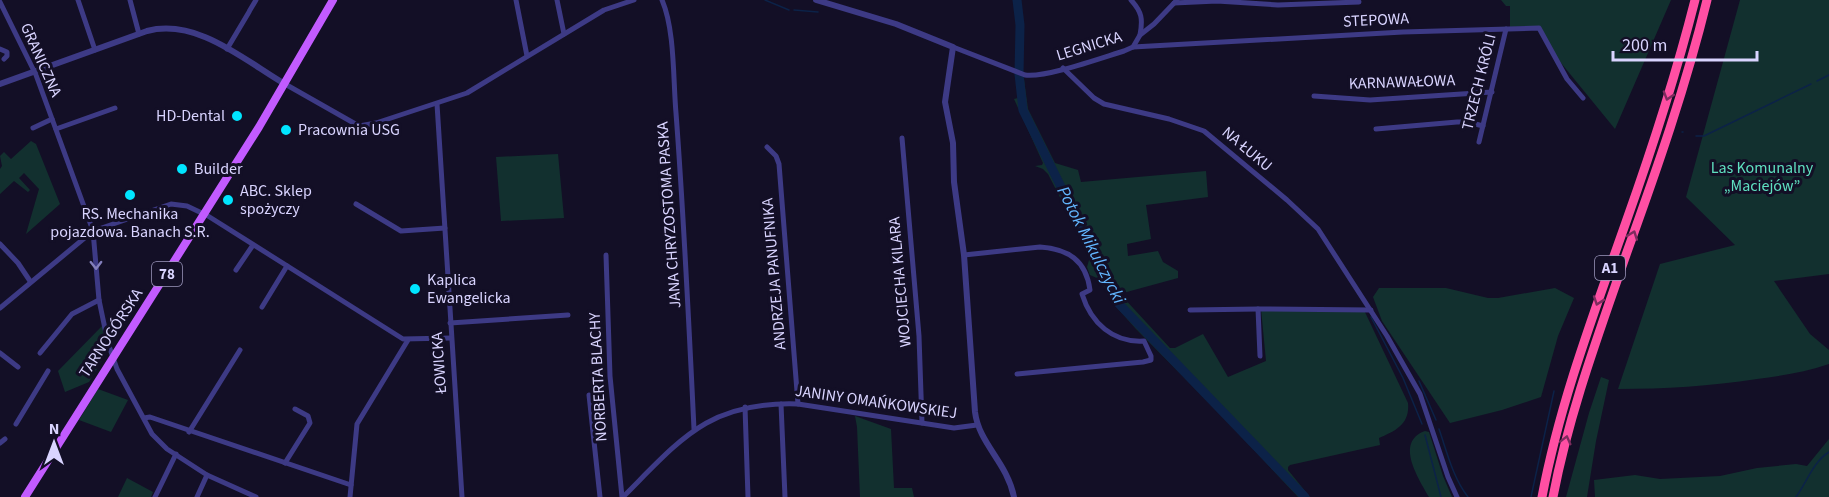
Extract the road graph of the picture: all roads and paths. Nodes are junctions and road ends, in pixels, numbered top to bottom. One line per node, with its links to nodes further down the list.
1 (5, 0): 14 (street, GRANICZNA)
2 (78, 0): 25 (street)
3 (130, 0): 18 (street)
4 (256, 0): 24 (street)
5 (333, 0): 31 (main road, TARNOGÓRSKA / 78)
6 (516, 0): 26 (street)
7 (557, 0): 19 (street)
8 (634, 0): 19 (street)
9 (662, 0): 83 (street, JANA CHRYZOSTOMA PASKA)
10 (816, 0): 21 (street)
11 (1131, 0): 20 (street)
12 (1695, 0): 101 (highway, A1, one-way to 101)
13 (1707, 0): 102 (highway, A1, one-way to 13)
14 (0, 2): 29 (street, GRANICZNA)
15 (1175, 2): 16 (street); 20 (street, LEGNICKA)
16 (1359, 2)
17 (1506, 29): 22 (street, STEPOWA); 32 (street, TRZECH KRÓLI); 34 (street, STEPOWA)
18 (140, 34): 24 (street); 25 (street)
19 (564, 34): 26 (street)
20 (1140, 35): 22 (street, LEGNICKA)
21 (953, 47): 28 (street, LEGNICKA); 52 (street)
22 (1133, 47): 28 (street, LEGNICKA)
23 (0, 49): 27 (street, GRANICZNA)
24 (227, 49): 31 (street)
25 (95, 50): 29 (street)
26 (527, 57): 35 (street)
27 (4, 59)
28 (1063, 68): 61 (street, NA ŁUKU)
29 (35, 72): 30 (street); 37 (street, GRANICZNA)
30 (0, 84)
31 (285, 84): 35 (street); 46 (main road, TARNOGÓRSKA / 78)
32 (1492, 92): 33 (street, KARNAWAŁOWA); 38 (street, TRZECH KRÓLI)
33 (1314, 96)
34 (1583, 98)
35 (437, 104): 47 (street, ŁOWICKA)
36 (115, 108): 40 (street)
37 (52, 119): 39 (street); 40 (street, GRANICZNA)
38 (1483, 126): 41 (street); 43 (street, TRZECH KRÓLI)
39 (33, 128)
40 (56, 129): 48 (street, GRANICZNA)
41 (1376, 129)
42 (902, 138): 80 (street, WOJCIECHA KILARA)
43 (1479, 142)
44 (766, 147): 76 (street, ANDRZEJA PANUFNIKA)
45 (356, 204): 47 (street)
46 (204, 215): 48 (street); 50 (street); 70 (main road, TARNOGÓRSKA / 78)
47 (445, 228): 63 (street, ŁOWICKA)
48 (93, 231): 55 (street); 56 (street, GRANICZNA, one-way to 56)
49 (0, 244): 55 (street)
50 (253, 245): 53 (street); 54 (street)
51 (606, 255): 96 (street, NORBERTA BLACHY)
52 (964, 255): 73 (street); 82 (street)
53 (287, 266): 57 (street); 65 (street)
54 (236, 270)
55 (30, 281): 58 (street)
56 (99, 300): 68 (street); 70 (street, GRANICZNA)
57 (262, 307)
58 (0, 308)
59 (1258, 309): 60 (street); 61 (street); 69 (street)
60 (1190, 310)
61 (1371, 310): 100 (street, NA ŁUKU)
62 (568, 315): 63 (street)
63 (450, 323): 64 (street, ŁOWICKA)
64 (451, 338): 65 (street); 94 (street, ŁOWICKA)
65 (408, 340): 88 (street)
66 (240, 350): 84 (street)
67 (0, 353): 71 (street)
68 (40, 353)
69 (1260, 356)
70 (113, 358): 79 (street, GRANICZNA); 89 (main road, TARNOGÓRSKA / 78)
71 (18, 367)
72 (48, 371): 81 (street)
73 (1017, 374)
74 (590, 395): 95 (street)
75 (781, 404): 76 (street, JANINY OMAŃKOWSKIEJ); 77 (street, JANINY OMAŃKOWSKIEJ); 98 (street)
76 (798, 404): 80 (street, JANINY OMAŃKOWSKIEJ)
77 (745, 407): 83 (street, JANINY OMAŃKOWSKIEJ); 97 (street)
78 (296, 409): 86 (street)
79 (144, 418): 84 (street); 85 (street, GRANICZNA)
80 (922, 423): 82 (street, JANINY OMAŃKOWSKIEJ)
81 (16, 424)
82 (976, 425): 99 (street)
83 (694, 429): 96 (street, JANINY OMAŃKOWSKIEJ)
84 (189, 432): 86 (street)
85 (176, 454): 87 (street, GRANICZNA); 90 (street)
86 (285, 463): 88 (street)
87 (207, 475): 91 (street); 92 (street, GRANICZNA)
88 (351, 485): 93 (street)
89 (25, 497)
90 (155, 497)
91 (197, 497)
92 (256, 497)
93 (350, 497)
94 (462, 497)
95 (600, 497)
96 (623, 497)
97 (748, 497)
98 (785, 497)
99 (1014, 497)
100 (1457, 497)
101 (1542, 497)
102 (1553, 497)

